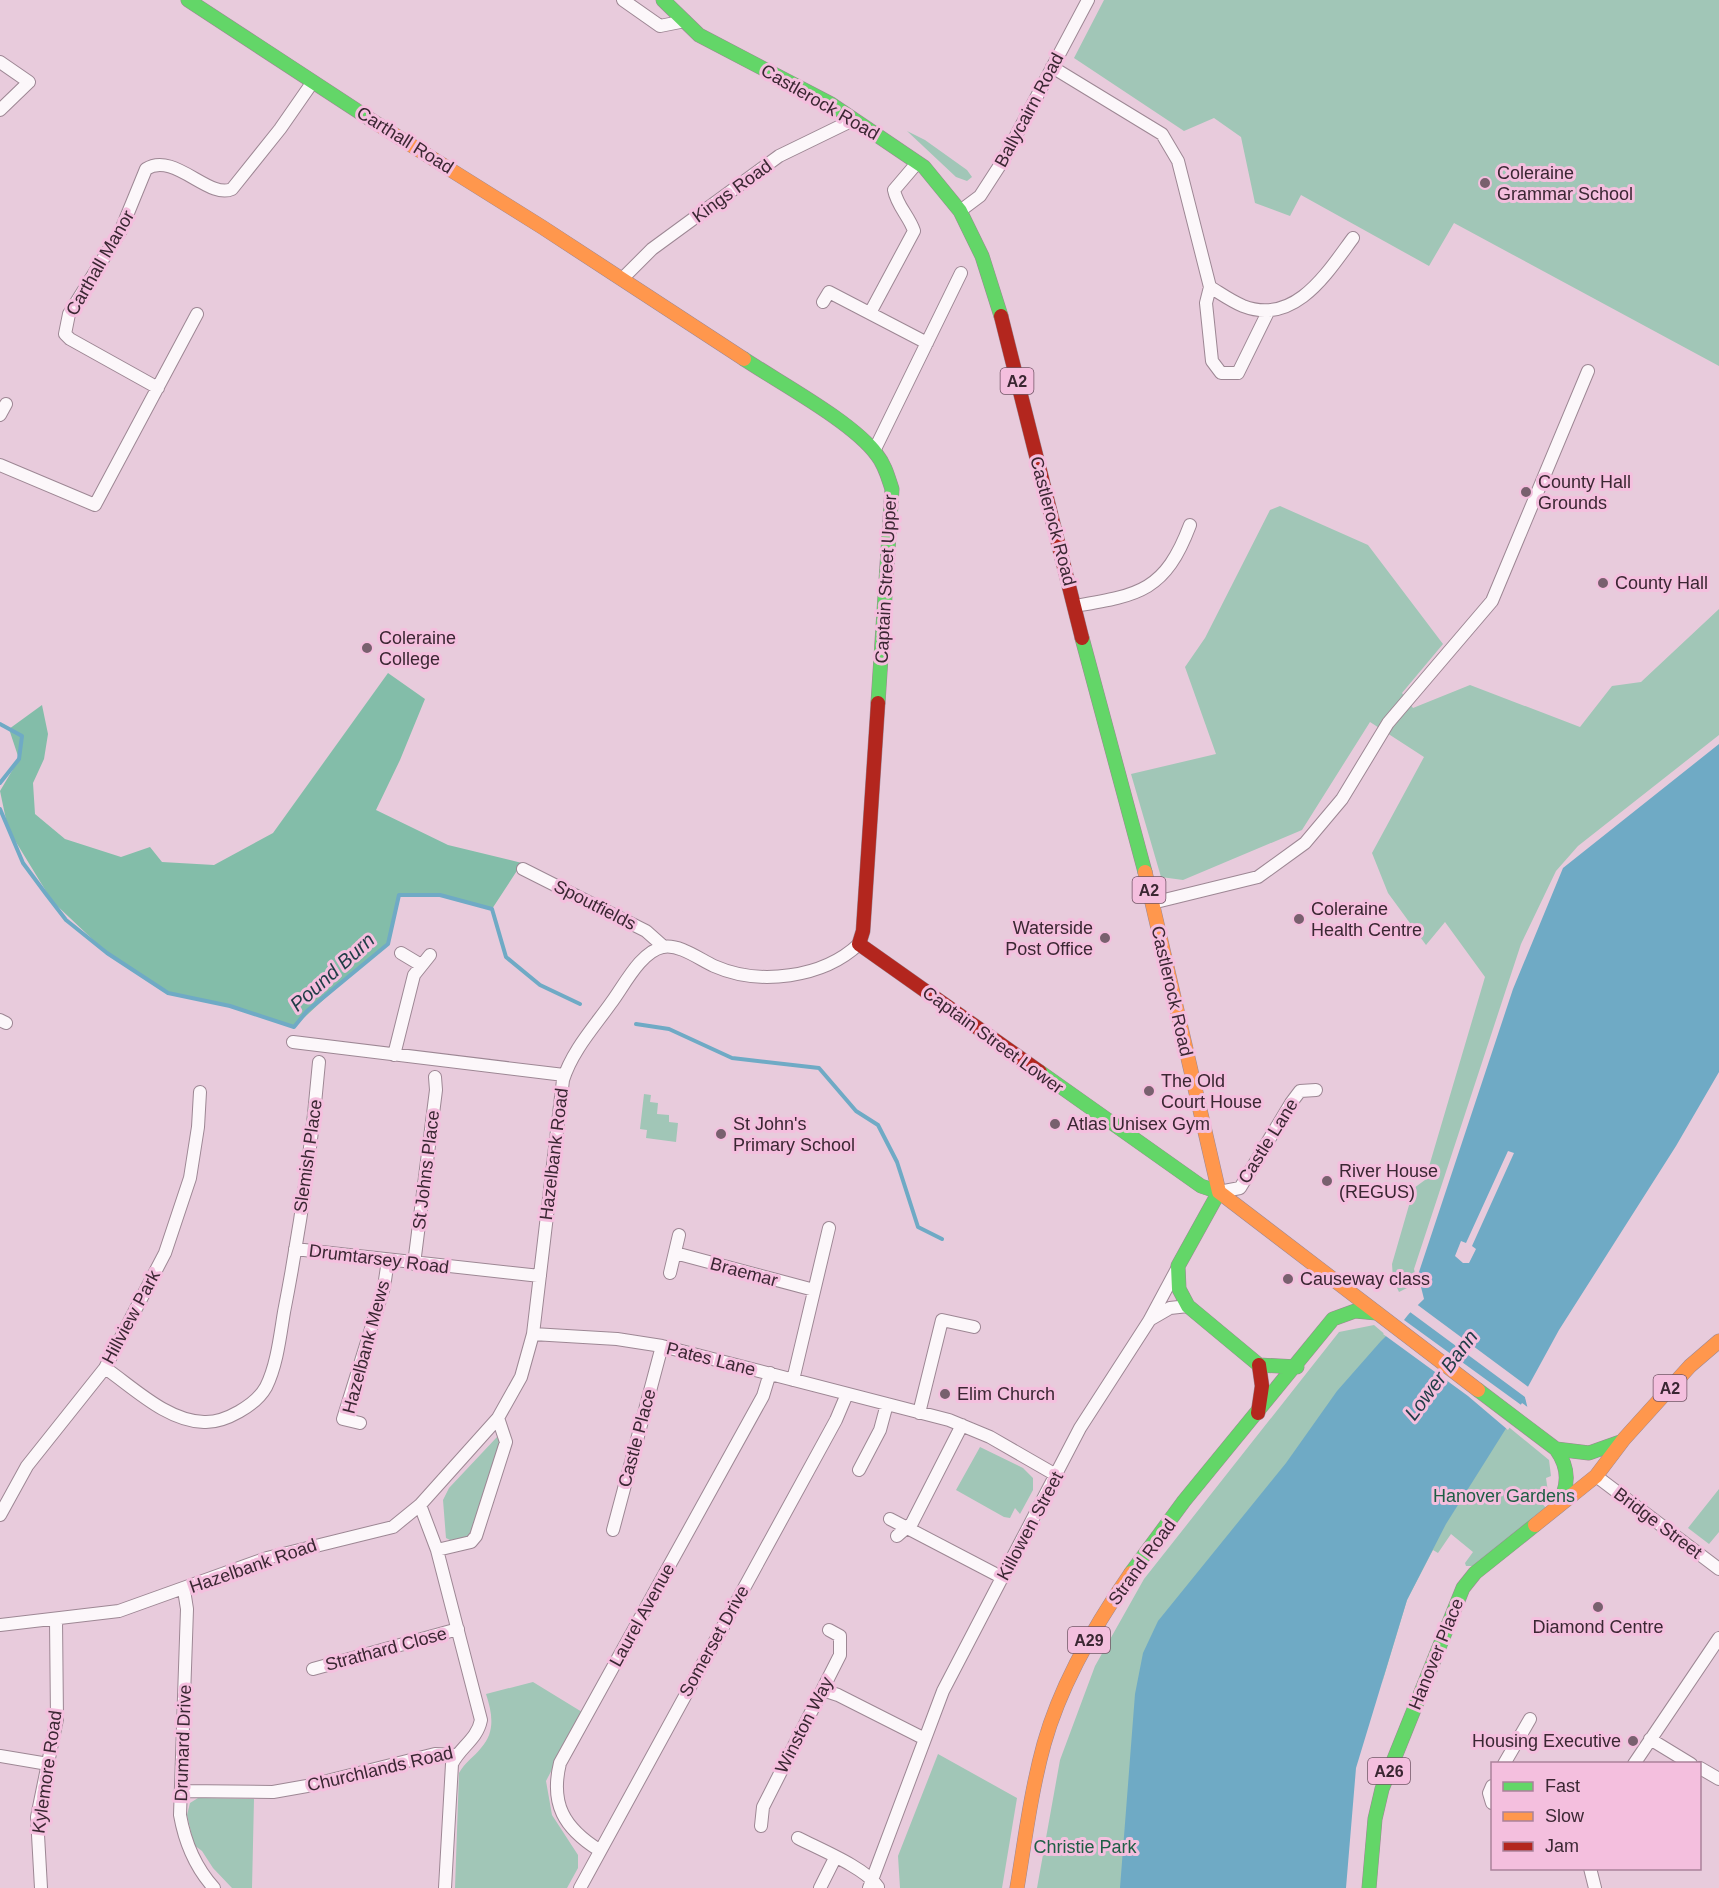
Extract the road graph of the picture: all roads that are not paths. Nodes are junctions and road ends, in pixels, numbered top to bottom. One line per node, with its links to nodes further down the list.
1 (188, 0): 8 (main road, Carthall Road)
2 (623, 0): 5 (street)
3 (663, 0): 5 (main road, Castlerock Road / A2)
4 (1088, 0): 7 (street, Ballycairn Road)
5 (685, 21): 10 (main road, Castlerock Road / A2)
6 (0, 62): 9 (street)
7 (1052, 67): 12 (street, Ballycairn Road); 16 (street)
8 (312, 83): 15 (main road, Carthall Road); 23 (street, Carthall Manor)
9 (0, 110)
10 (853, 120): 11 (main road, Castlerock Road / A2); 15 (street, Kings Road)
11 (917, 163): 12 (main road, Castlerock Road / A2); 19 (street)
12 (960, 210): 27 (main road, Castlerock Road / A2)
13 (1353, 238): 18 (street)
14 (961, 273): 21 (street)
15 (622, 279): 24 (main road, Captain Street Upper)
16 (1210, 287): 18 (street); 18 (street)
17 (823, 302): 19 (street)
18 (1268, 312)
19 (870, 313): 21 (street)
20 (197, 314): 23 (street)
21 (927, 343): 24 (street)
22 (1587, 371): 29 (street)
23 (158, 388): 25 (street)
24 (875, 449): 30 (main road, Captain Street Upper)
25 (0, 465)
26 (1190, 525): 27 (street)
27 (1075, 606): 29 (main road, Castlerock Road / A2)
28 (523, 869): 31 (street, Spoutfields)
29 (1152, 903): 42 (main road, Castlerock Road / A2)
30 (859, 944): 31 (street); 42 (main road, Captain Street Lower)
31 (664, 947): 38 (street, Hazelbank Road)
32 (401, 952): 34 (street)
33 (430, 955): 34 (street)
34 (421, 965): 36 (street)
35 (293, 1042): 36 (street)
36 (394, 1055): 38 (street)
37 (319, 1062): 45 (street, Slemish Place)
38 (564, 1075): 51 (street, Hazelbank Road)
39 (435, 1077): 48 (street, St Johns Place)
40 (1316, 1090): 42 (street, Castle Lane)
41 (200, 1092): 64 (street, Hillview Park)
42 (1219, 1192): 49 (main road, Killowen Street); 52 (main road, Captain Street Lower)
43 (829, 1228): 53 (street)
44 (679, 1235): 46 (street)
45 (295, 1249): 47 (street, Drumtarsey Road); 64 (street, Drumtarsey Road)
46 (675, 1253): 50 (street); 53 (street, Braemar)
47 (388, 1260): 48 (street, Drumtarsey Road); 72 (street, Hazelbank Mews)
48 (414, 1264): 51 (street, Drumtarsey Road)
49 (1178, 1266): 54 (main road); 57 (street, Killowen Street)
50 (670, 1273)
51 (540, 1276): 59 (street, Hazelbank Road)
52 (1336, 1280): 55 (main road, Captain Street Lower); 56 (main road)
53 (814, 1290): 66 (street)
54 (1188, 1306): 57 (street, Killowen Street); 62 (main road)
55 (1358, 1306): 56 (main road); 75 (main road, A2)
56 (1333, 1319): 63 (main road, Strand Road / A29)
57 (1149, 1321): 77 (street, Killowen Street)
58 (974, 1327): 69 (street)
59 (532, 1334): 61 (street, Pates Lane); 71 (street, Hazelbank Road)
60 (1719, 1341): 74 (main road, A2)
61 (662, 1346): 65 (street, Pates Lane); 84 (street, Castle Place)
62 (1259, 1365): 63 (main road); 70 (main road)
63 (1297, 1367): 70 (main road, Strand Road / A29)
64 (105, 1368): 81 (street, Hillview Park)
65 (770, 1373): 66 (street, Pates Lane); 111 (street, Laurel Avenue)
66 (793, 1380): 67 (street, Pates Lane)
67 (847, 1394): 68 (street, Pates Lane); 111 (street, Somerset Drive)
68 (887, 1404): 69 (street, Pates Lane); 76 (street)
69 (919, 1413): 73 (street, Pates Lane)
70 (1258, 1413): 120 (main road, Strand Road / A29)
71 (498, 1418): 79 (street, Hazelbank Road); 86 (street)
72 (360, 1423)
73 (962, 1425): 77 (street, Pates Lane); 83 (street)
74 (1624, 1439): 75 (main road, A2); 78 (main road, A2)
75 (1556, 1449): 80 (main road)
76 (859, 1470)
77 (1056, 1475): 88 (street, Killowen Street)
78 (1596, 1476): 80 (main road, Hanover Place / A26); 87 (street, Bridge Street)
79 (420, 1505): 86 (street, Churchlands Road); 89 (street, Hazelbank Road)
80 (1554, 1511): 121 (main road, Hanover Place / A26)
81 (0, 1515)
82 (890, 1519): 83 (street)
83 (906, 1528): 85 (street); 88 (street)
84 (613, 1530)
85 (897, 1536)
86 (437, 1550): 92 (street, Churchlands Road)
87 (1719, 1569)
88 (1003, 1578): 98 (street, Killowen Street)
89 (184, 1590): 90 (street, Hazelbank Road); 108 (street, Drumard Drive)
90 (56, 1620): 91 (street, Hazelbank Road); 105 (street, Kylemore Road)
91 (0, 1625)
92 (458, 1629): 95 (street, Strathard Close); 100 (street, Churchlands Road)
93 (829, 1630): 96 (street, Winston Way)
94 (1719, 1638): 99 (street)
95 (313, 1669)
96 (823, 1690): 98 (street); 109 (street, Winston Way)
97 (1530, 1719): 102 (street)
98 (926, 1739): 114 (street, Killowen Street)
99 (1650, 1739): 103 (street); 104 (street)
100 (456, 1755): 108 (street, Churchlands Road); 117 (street)
101 (0, 1756): 105 (street)
102 (1505, 1762)
103 (1636, 1762)
104 (1688, 1762)
105 (48, 1764): 115 (street, Kylemore Road)
106 (1701, 1769): 107 (street)
107 (1719, 1779)
108 (181, 1791): 116 (street, Drumard Drive)
109 (761, 1826)
110 (798, 1838): 112 (street)
111 (599, 1850): 118 (street, Somerset Drive)
112 (835, 1858): 114 (street); 119 (street)
113 (1590, 1870): 122 (street)
114 (874, 1886)
115 (41, 1888)
116 (214, 1888)
117 (445, 1888)
118 (580, 1888)
119 (820, 1888)
120 (1017, 1888)
121 (1369, 1888)
122 (1594, 1888)

